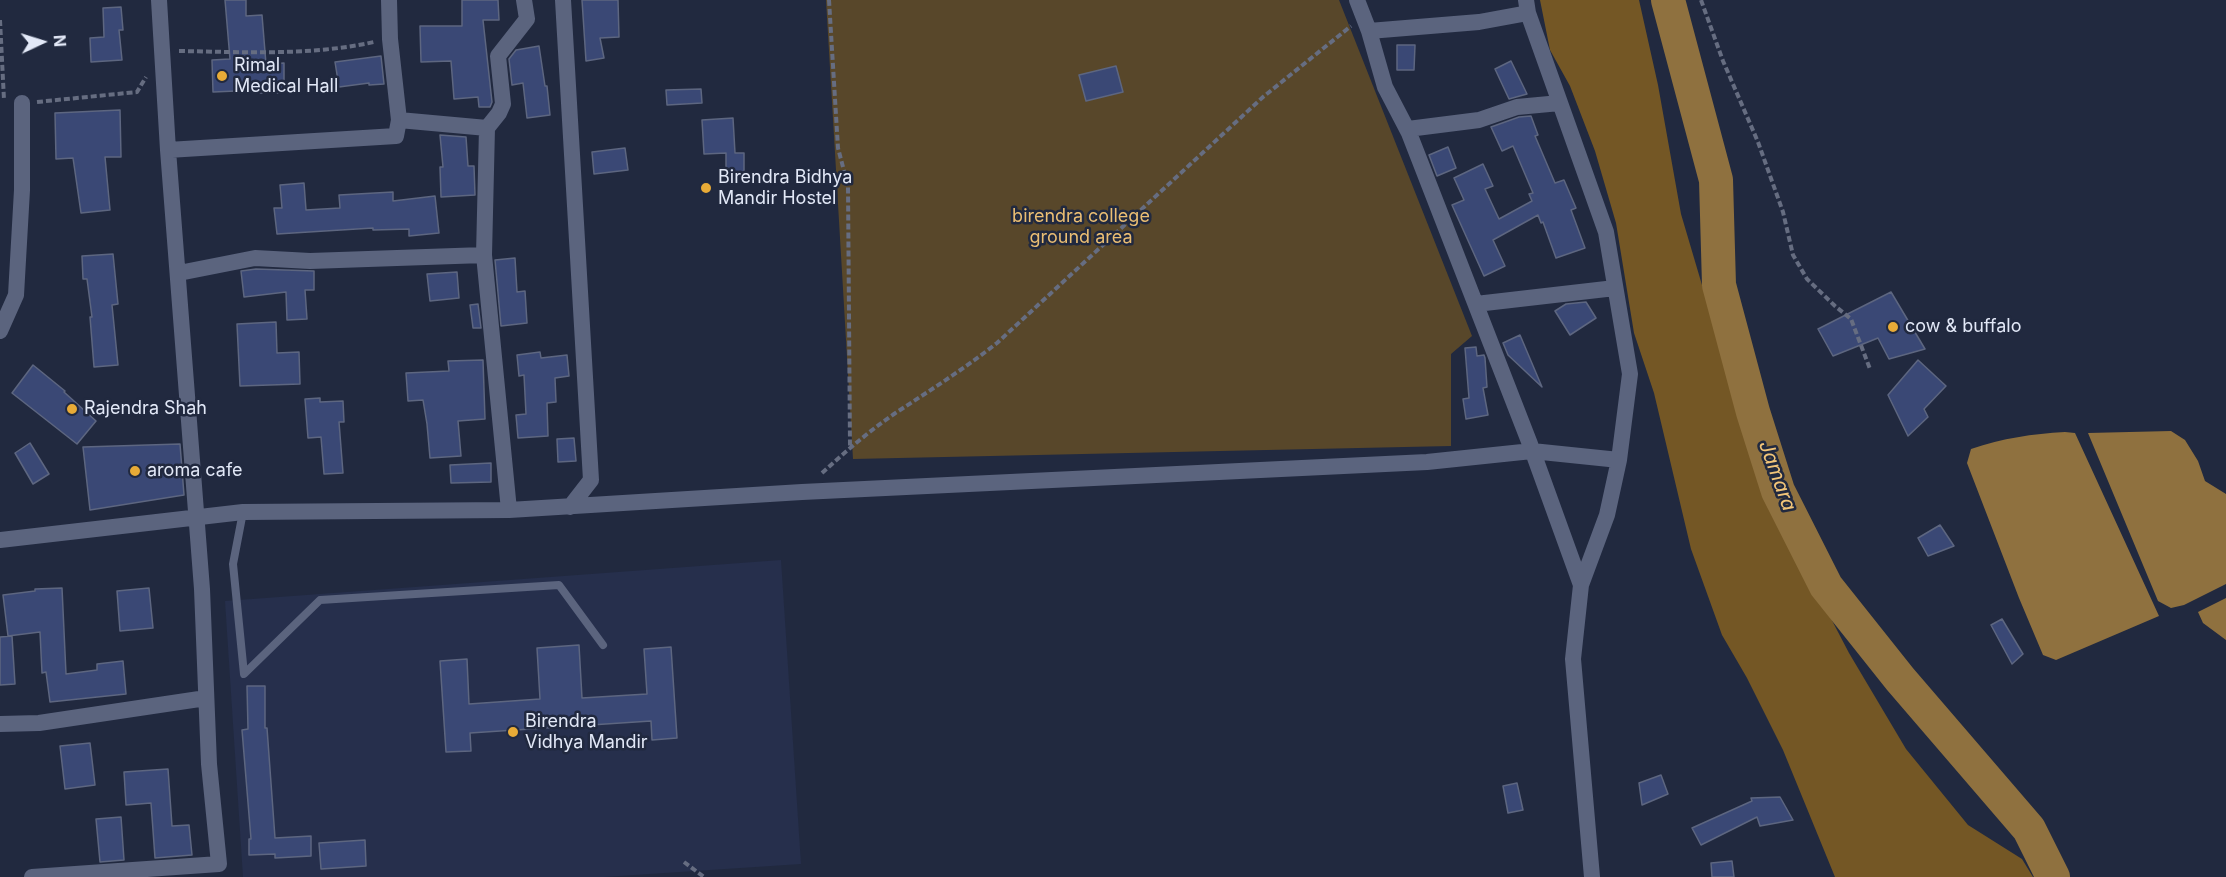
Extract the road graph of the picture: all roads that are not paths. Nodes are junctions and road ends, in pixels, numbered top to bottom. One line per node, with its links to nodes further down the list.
1 (159, 0): 13 (street)
2 (389, 0): 10 (street)
3 (524, 0): 11 (street)
4 (563, 0): 21 (street)
5 (1359, 5): 7 (street)
6 (1527, 7): 7 (street); 9 (street)
7 (1369, 31): 12 (street)
8 (22, 103): 18 (street)
9 (1560, 103): 12 (street); 16 (street)
10 (399, 120): 11 (street); 13 (street)
11 (487, 128): 14 (street)
12 (1408, 129): 17 (street)
13 (168, 150): 15 (street)
14 (484, 255): 15 (street); 22 (street)
15 (179, 273): 24 (street)
16 (1615, 288): 17 (street); 20 (street)
17 (1476, 304): 19 (street)
18 (0, 331)
19 (1532, 451): 20 (street); 21 (street); 26 (street)
20 (1619, 460): 26 (street)
21 (570, 507): 22 (street)
22 (509, 510): 23 (street)
23 (243, 512): 24 (street); 27 (lane)
24 (197, 516): 25 (street); 28 (street)
25 (0, 540)
26 (1581, 585): 31 (street)
27 (603, 645)
28 (206, 698): 29 (street); 30 (street)
29 (0, 724)
30 (32, 877)
31 (1592, 877)

